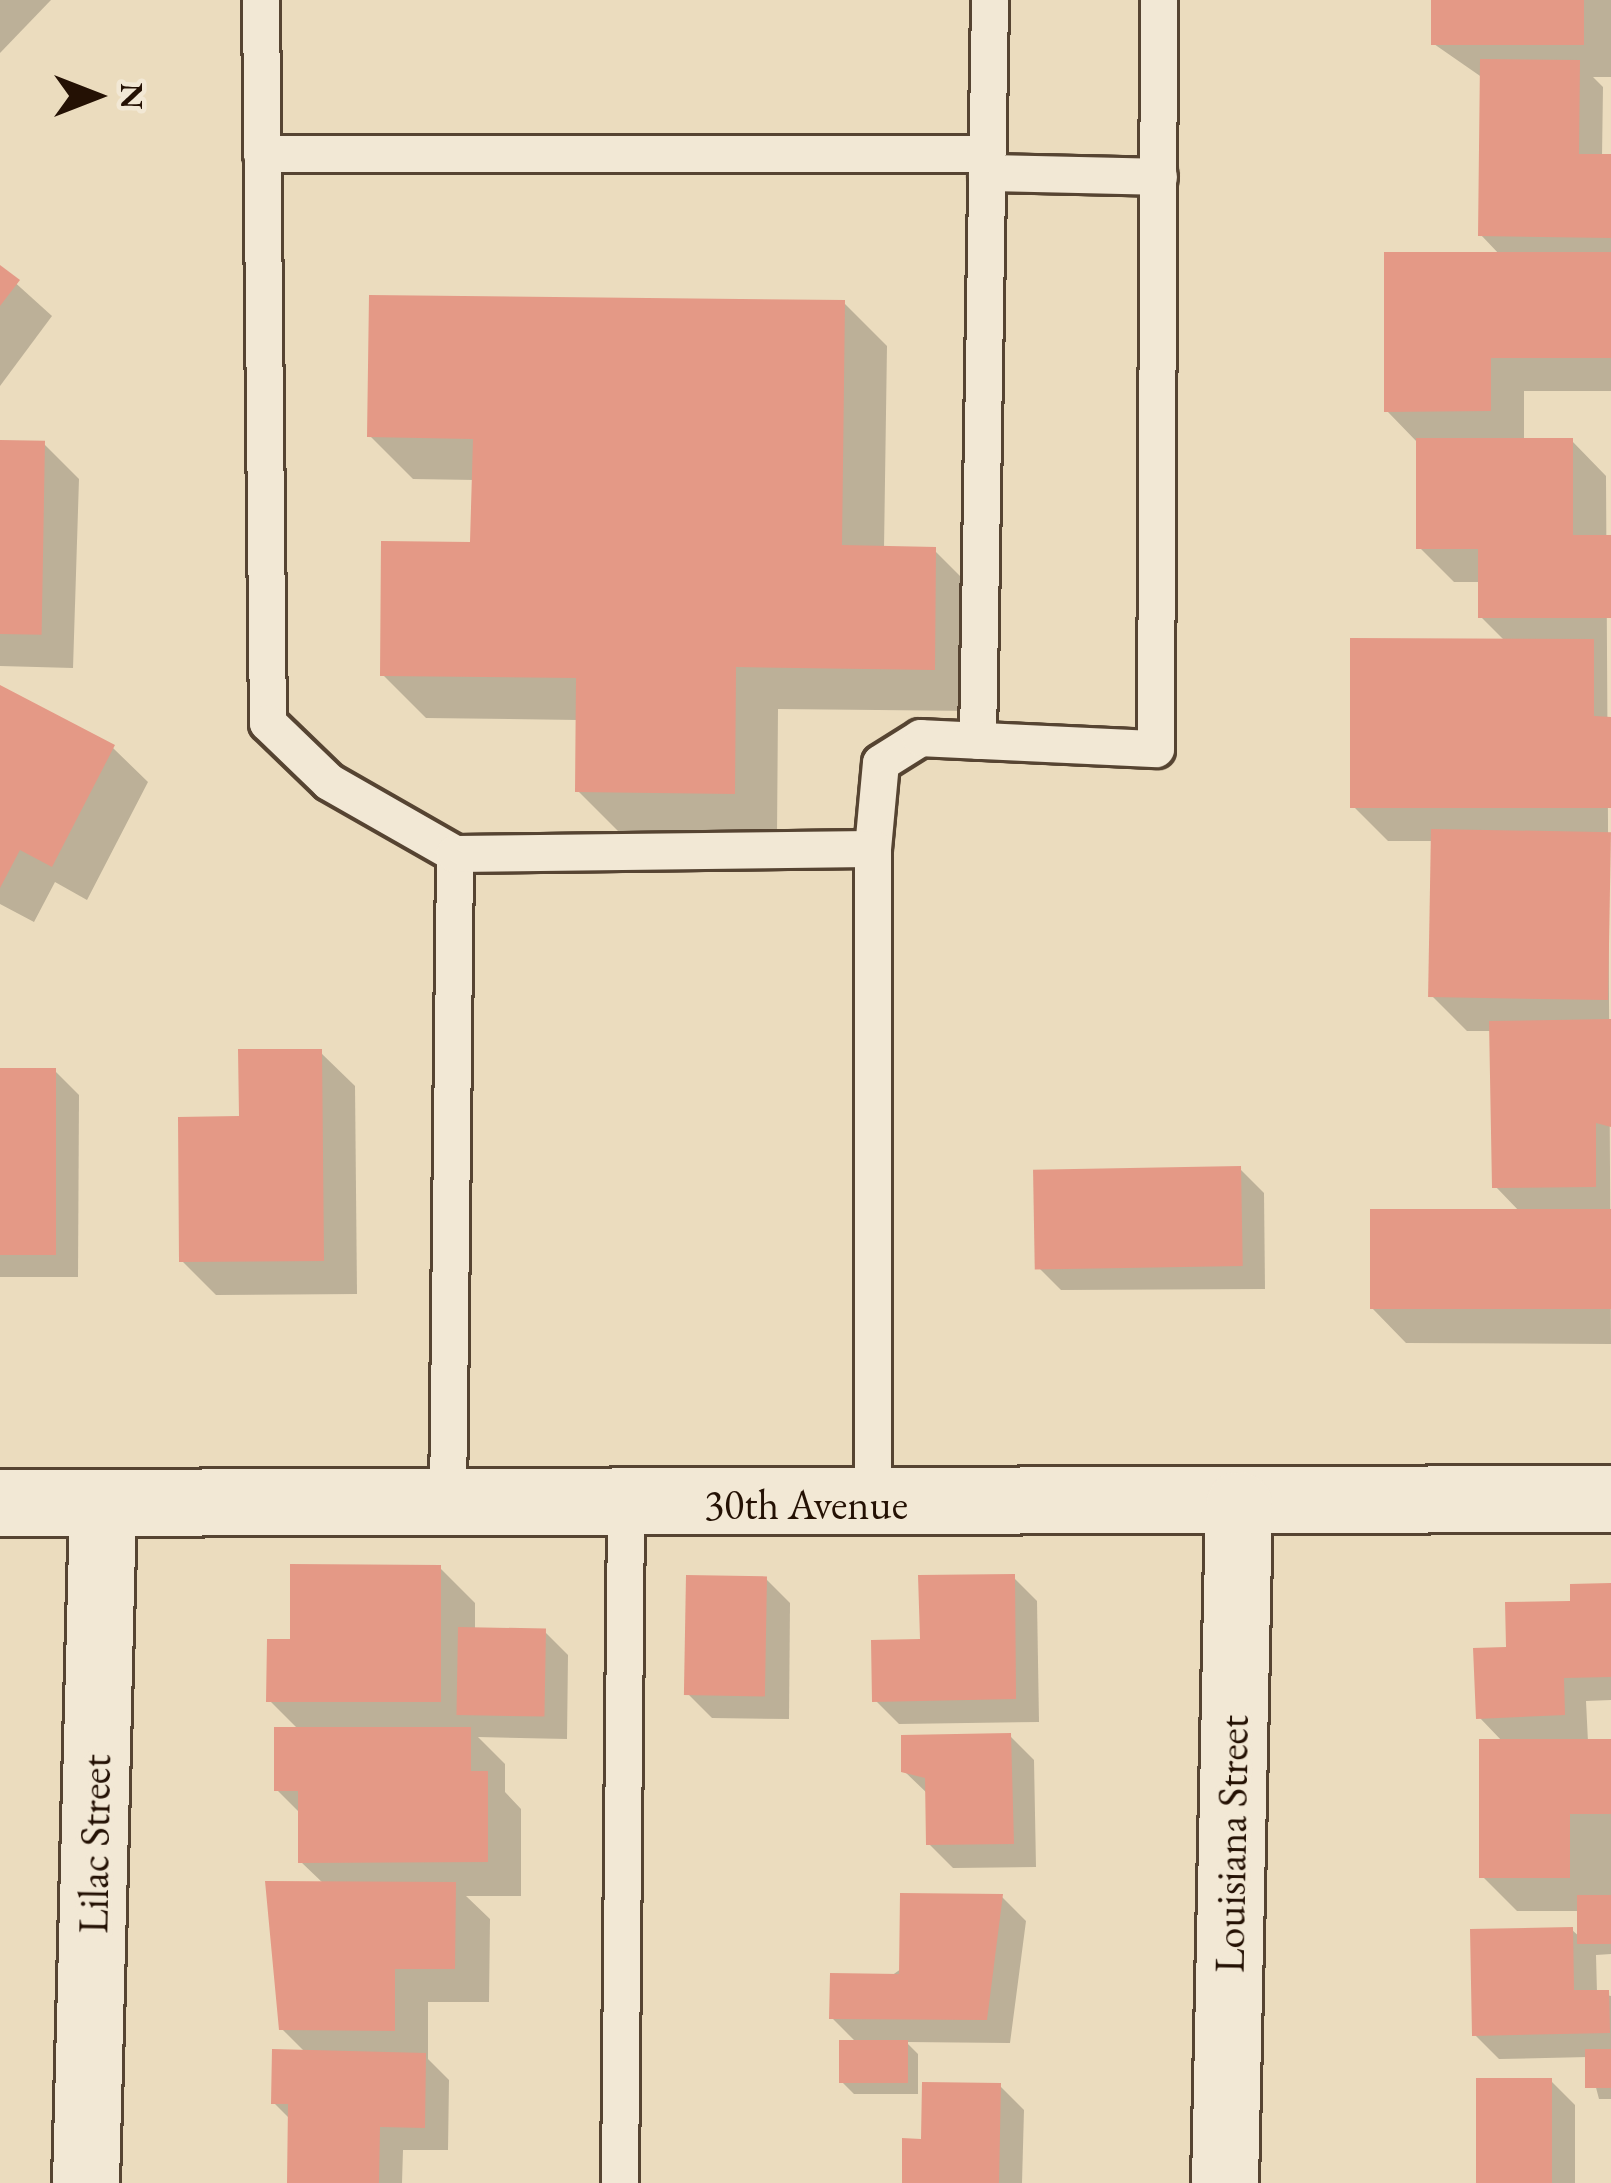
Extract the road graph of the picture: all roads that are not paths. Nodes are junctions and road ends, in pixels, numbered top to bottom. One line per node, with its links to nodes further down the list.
1 (261, 0): 4 (lane)
2 (990, 0): 5 (lane)
3 (1159, 0): 6 (lane)
4 (262, 154): 5 (lane); 9 (lane)
5 (987, 163): 6 (lane); 7 (lane)
6 (1159, 177): 7 (lane)
7 (978, 741): 8 (lane)
8 (873, 849): 9 (lane); 15 (lane)
9 (455, 854): 13 (lane)
10 (1611, 1499): 16 (street, 30th Avenue)
11 (0, 1503): 12 (street, 30th Avenue)
12 (104, 1505): 13 (street, 30th Avenue); 17 (street, Lilac Street)
13 (448, 1505): 14 (street, 30th Avenue)
14 (626, 1505): 15 (street, 30th Avenue); 18 (lane)
15 (873, 1505): 16 (street, 30th Avenue)
16 (1239, 1505): 19 (street, Louisiana Street)
17 (86, 2183)
18 (620, 2183)
19 (1225, 2183)

